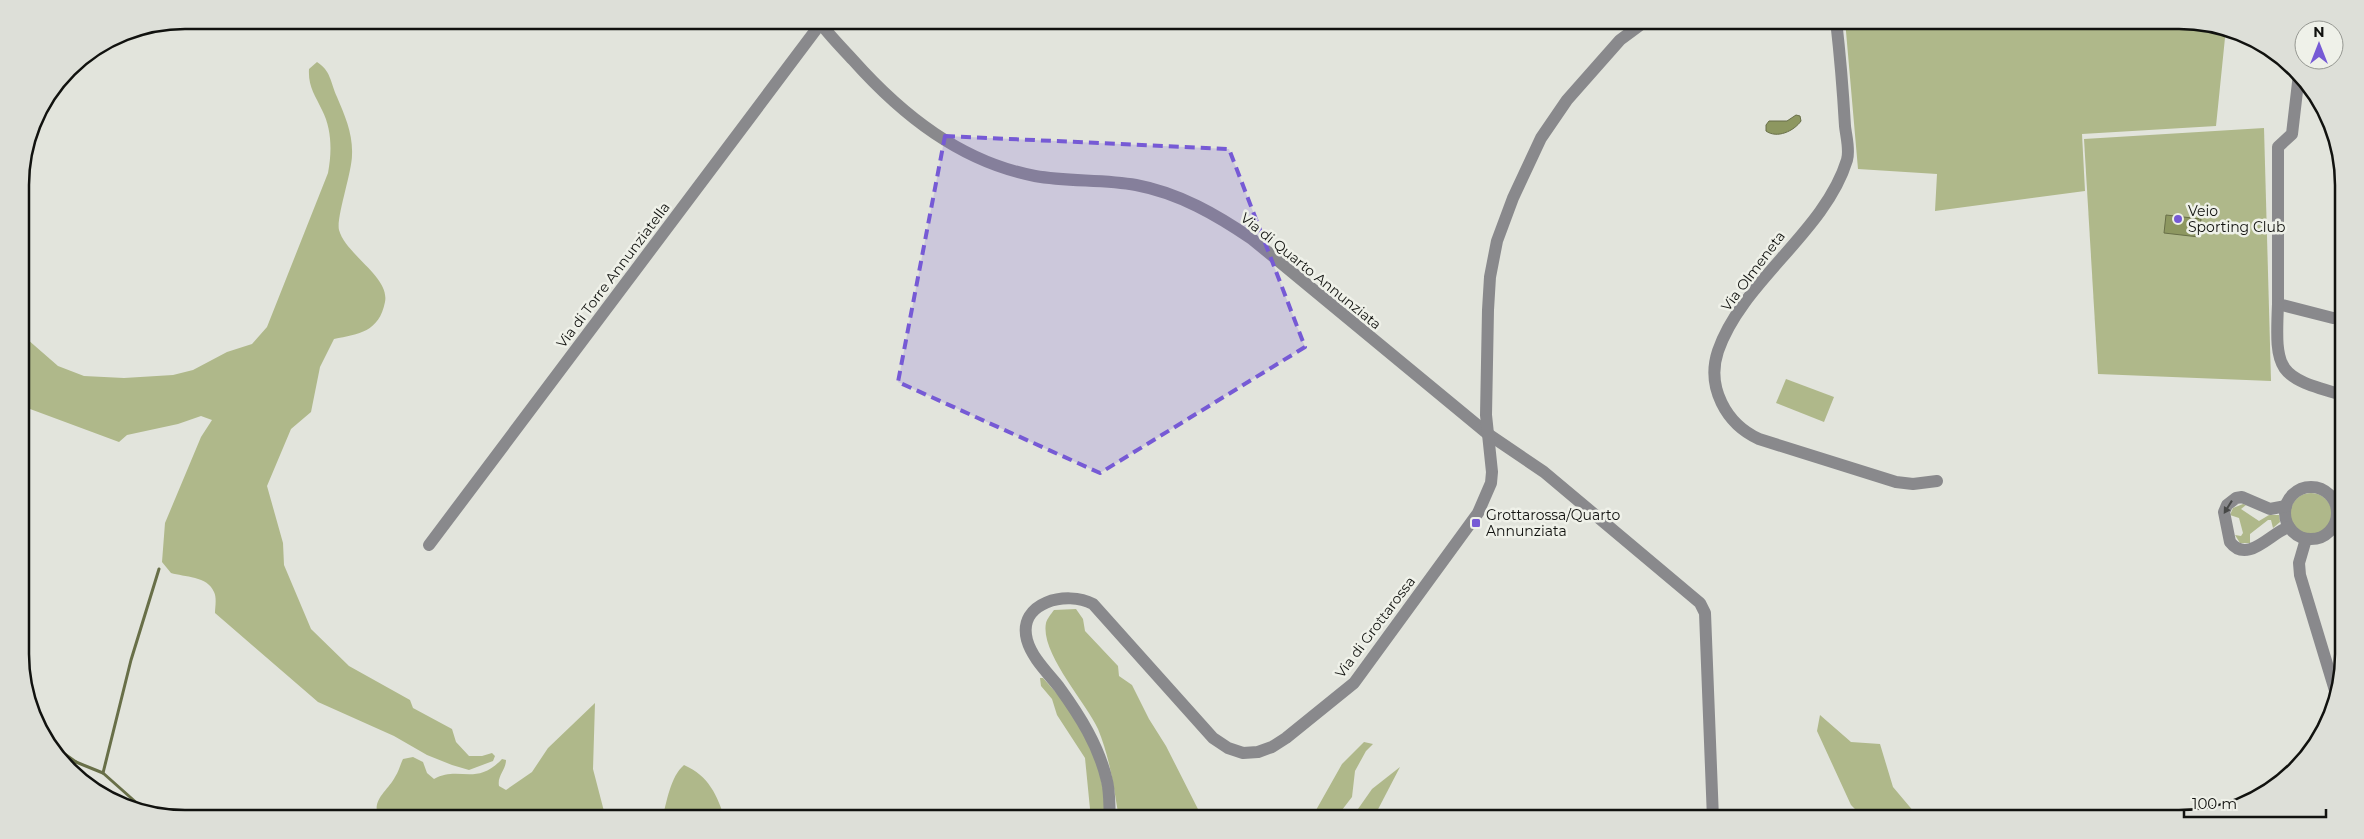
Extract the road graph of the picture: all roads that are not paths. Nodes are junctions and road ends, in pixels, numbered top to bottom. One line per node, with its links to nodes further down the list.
1 (815, 29): 20 (street, Via di Torre Annunziatella)
2 (826, 29): 9 (street, Via di Quarto Annunziata)
3 (1635, 29): 9 (street, Via di Grottarossa)
4 (1837, 29): 10 (street, Via Olmeneta)
5 (2299, 85): 6 (street)
6 (2278, 304): 7 (street); 8 (street)
7 (2333, 318)
8 (2335, 393)
9 (1488, 434): 22 (street, Via di Grottarossa); 23 (street, Via di Quarto Annunziata)
10 (1937, 481)
11 (2322, 490): 12 (street); 13 (street); 14 (street)
12 (2335, 493)
13 (2335, 505)
14 (2286, 506): 16 (street); 16 (street, one-way to 16)
15 (2335, 520): 18 (street)
16 (2289, 527): 19 (street)
17 (2335, 529): 18 (street)
18 (2330, 531): 19 (street)
19 (2306, 539): 21 (street)
20 (429, 545)
21 (2332, 682)
22 (1110, 810)
23 (1713, 810)

